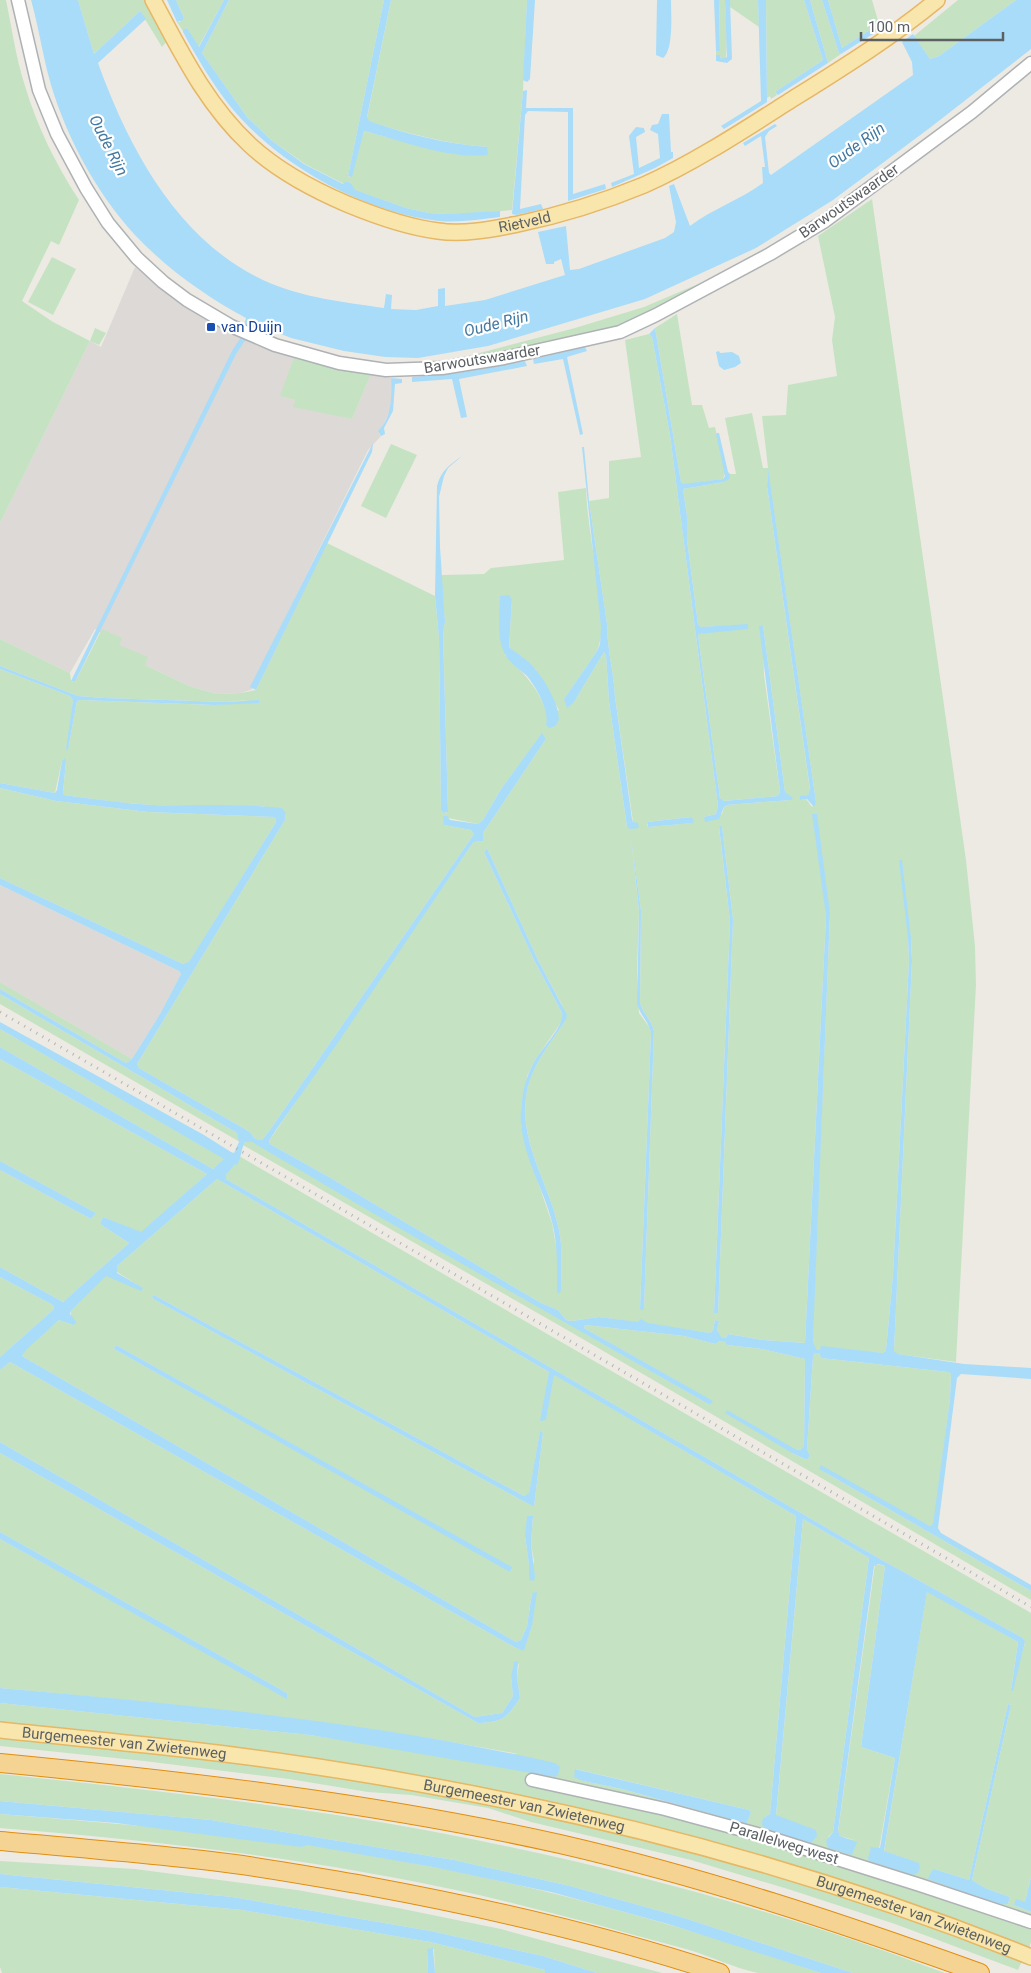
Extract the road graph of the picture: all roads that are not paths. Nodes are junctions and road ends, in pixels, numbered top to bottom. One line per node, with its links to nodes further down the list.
1 (18, 0): 4 (street, Barwoutswaarder)
2 (153, 0): 3 (main road, Rietveld)
3 (937, 0)
4 (1031, 63)
5 (0, 1730): 10 (main road, Burgemeester van Zwietenweg)
6 (0, 1763): 12 (highway)
7 (532, 1780): 9 (street, Parallelweg-west)
8 (0, 1841): 11 (highway)
9 (1031, 1922)
10 (1031, 1957)
11 (720, 1973)
12 (980, 1973)

